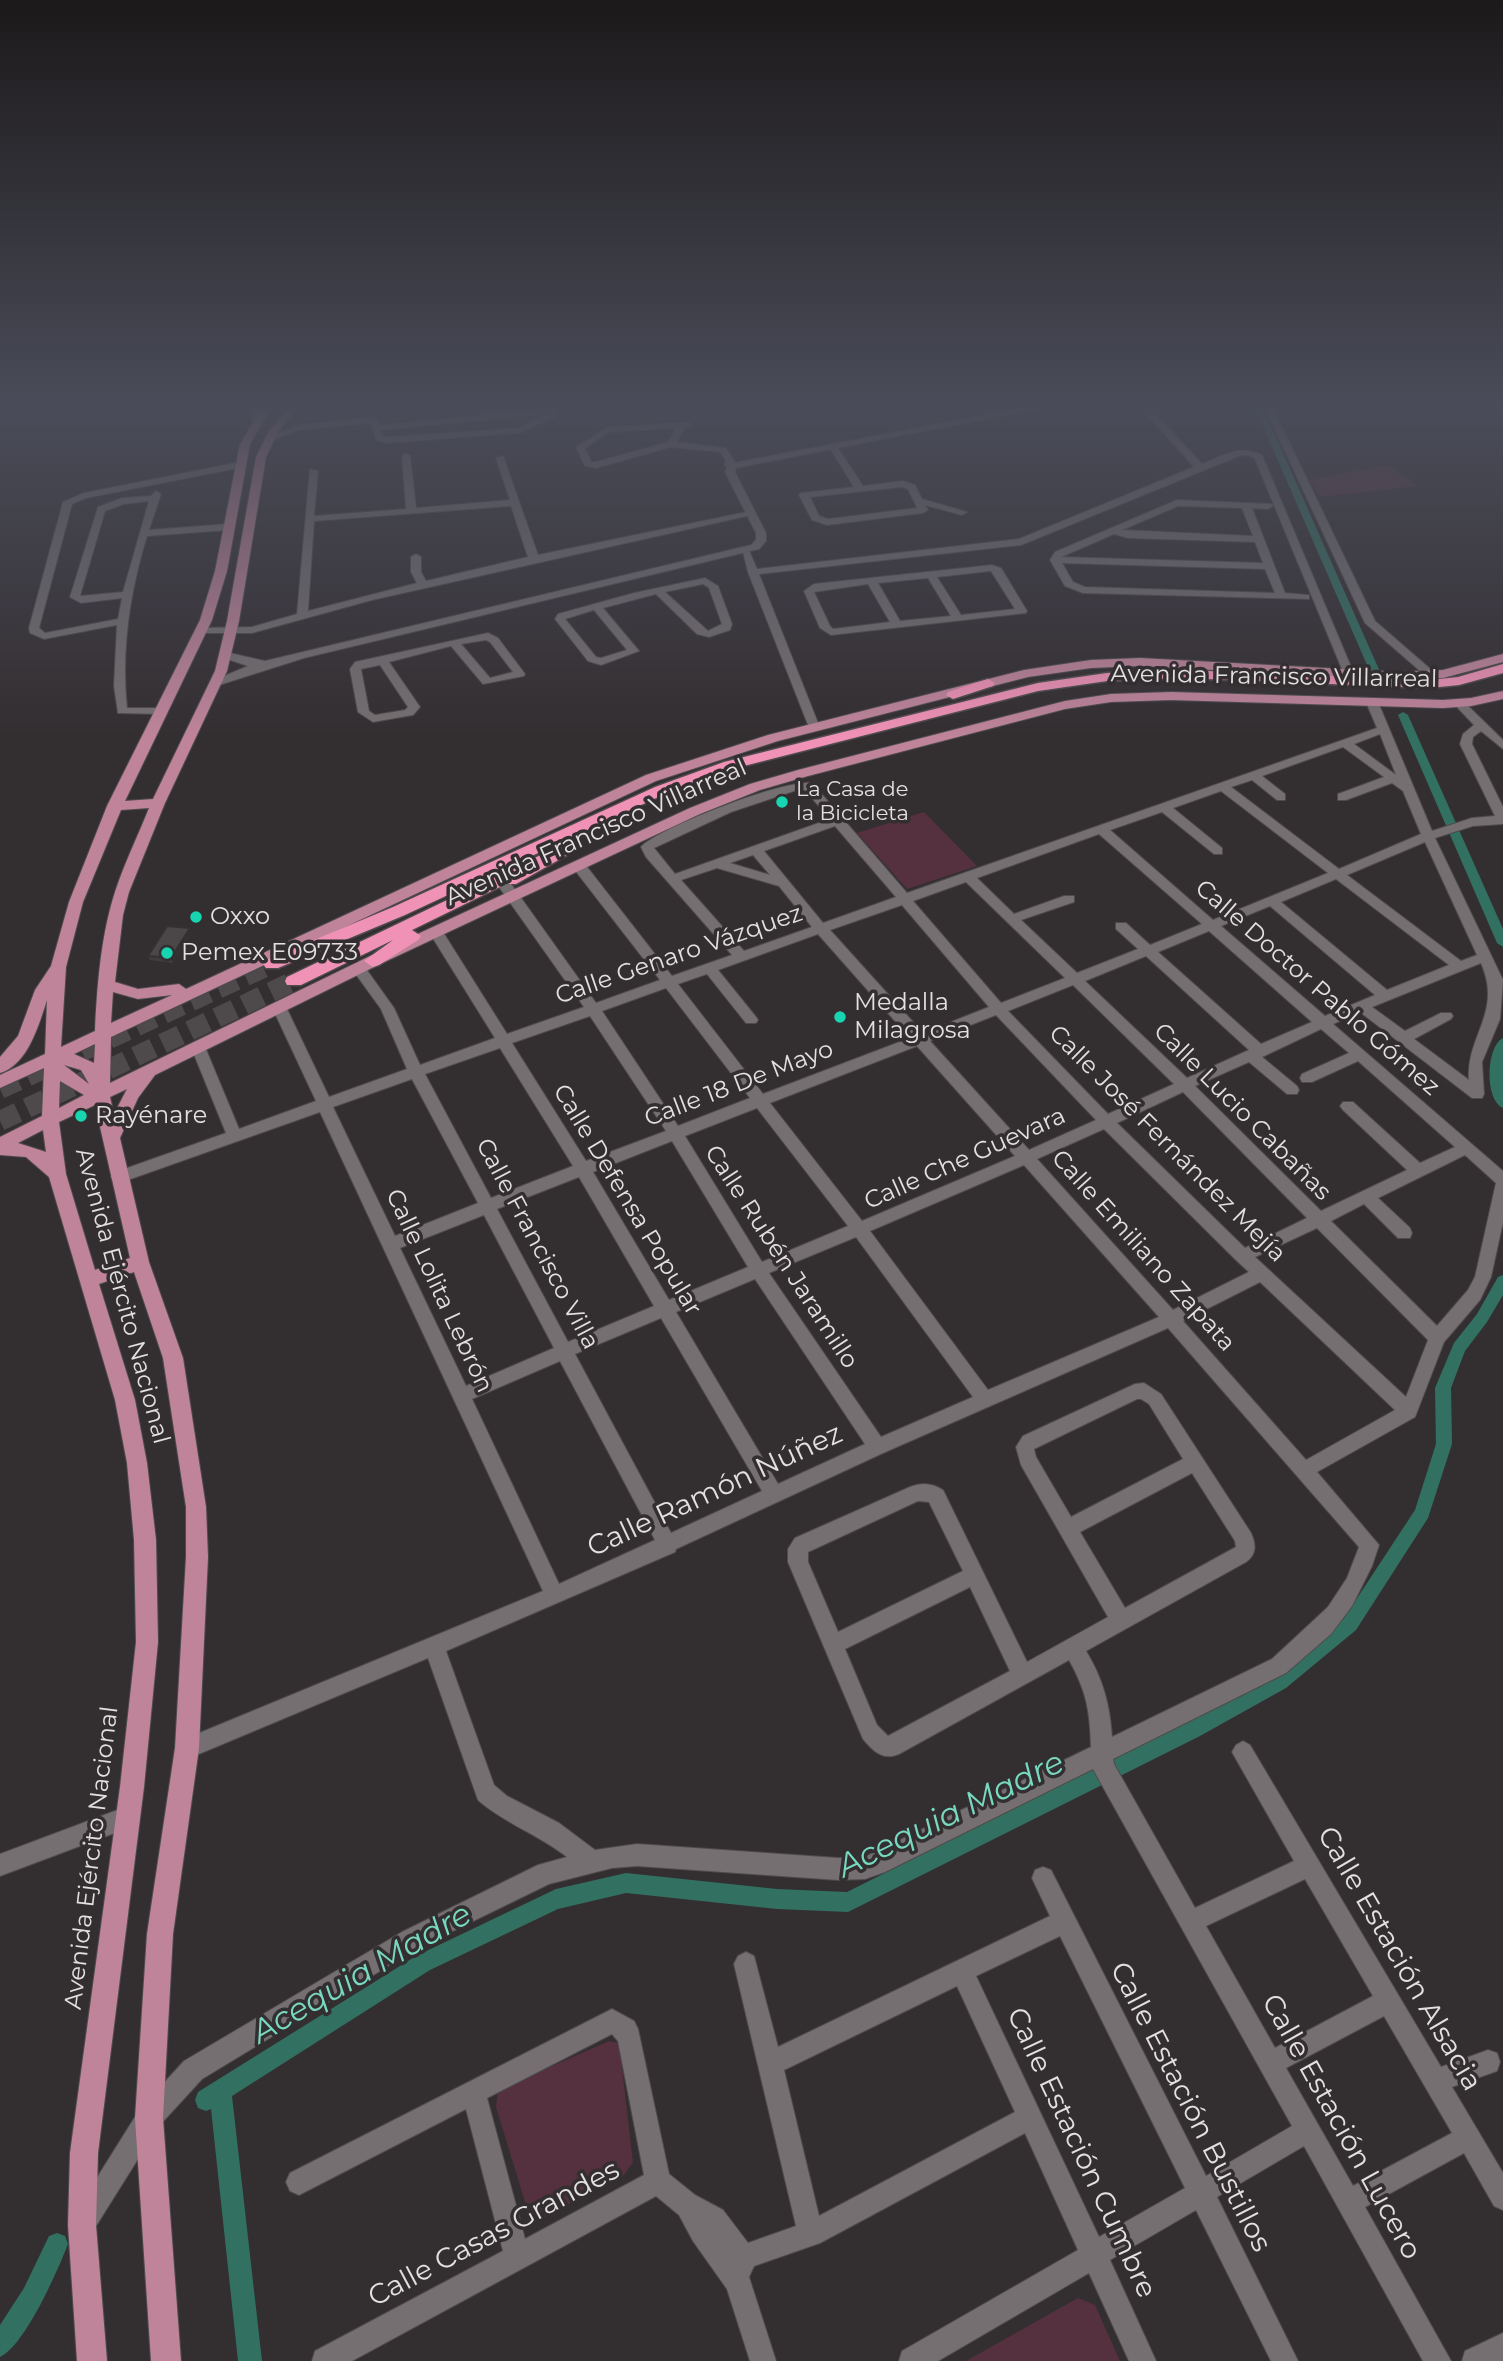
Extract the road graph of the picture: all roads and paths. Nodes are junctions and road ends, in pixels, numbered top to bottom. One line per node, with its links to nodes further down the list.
1 (64, 518): 46 (street)
2 (98, 518): 38 (street)
3 (148, 518): 20 (street)
4 (230, 518): 18 (main road, Avenida Ejército Nacional)
5 (250, 518): 49 (main road, Avenida Ejército Nacional)
6 (318, 518): 17 (street)
7 (519, 518): 23 (street)
8 (713, 518): 23 (street)
9 (753, 518): 22 (street)
10 (816, 518): 11 (street)
11 (857, 518)
12 (1078, 518): 25 (street)
13 (1141, 518): 19 (street)
14 (1251, 518): 21 (street)
15 (1284, 518): 60 (street)
16 (1321, 518): 61 (street)
17 (309, 519): 44 (street)
18 (228, 527): 20 (street); 48 (main road, Avenida Ejército Nacional)
19 (1113, 530): 21 (street); 27 (street)
20 (144, 533): 38 (street)
21 (1259, 539): 28 (street)
22 (745, 550): 29 (street); 32 (street)
23 (532, 555): 34 (street)
24 (416, 557): 34 (street)
25 (900, 557): 26 (street); 31 (street)
26 (888, 558): 29 (street); 33 (street)
27 (1055, 560): 28 (street); 40 (street)
28 (1269, 566): 40 (street)
29 (753, 572): 71 (street)
30 (931, 575): 31 (street); 45 (street); 45 (street)
31 (914, 578): 33 (street)
32 (618, 579): 35 (street); 39 (street)
33 (901, 579): 36 (street)
34 (421, 582): 44 (street)
35 (605, 582): 42 (street); 50 (street)
36 (872, 582): 47 (street); 47 (street)
37 (659, 592): 37 (street); 39 (street)
38 (128, 594): 46 (street)
39 (634, 596): 42 (street)
40 (1281, 596): 41 (street)
41 (1305, 597)
42 (622, 599): 43 (street)
43 (597, 607): 43 (street)
44 (301, 613): 49 (street)
45 (958, 618): 47 (street)
46 (123, 621): 68 (street)
47 (895, 624)
48 (204, 625): 49 (street); 68 (main road, Avenida Ejército Nacional)
49 (231, 626): 53 (main road, Avenida Ejército Nacional)
50 (406, 630): 52 (street); 57 (street)
51 (455, 644): 51 (street); 52 (street)
52 (420, 649): 55 (street)
53 (225, 654): 57 (street); 62 (main road, Avenida Ejército Nacional)
54 (1503, 658): 61 (main road, Avenida Francisco Villarreal)
55 (383, 661): 55 (street)
56 (1140, 663): 59 (highway); 60 (main road, Avenida Francisco Villarreal); 63 (main road, Avenida Francisco Villarreal)
57 (268, 664): 62 (street)
58 (1503, 668): 59 (highway, Avenida Francisco Villarreal)
59 (1182, 674): 69 (highway, Avenida Francisco Villarreal)
60 (1349, 674): 61 (main road, Avenida Francisco Villarreal)
61 (1431, 675)
62 (216, 682): 81 (main road, Avenida Ejército Nacional)
63 (988, 683): 69 (highway); 71 (main road, Avenida Francisco Villarreal)
64 (1503, 683): 88 (highway, Avenida Francisco Villarreal)
65 (1503, 695): 67 (main road, Avenida Francisco Villarreal)
66 (1372, 702): 67 (main road, Avenida Francisco Villarreal); 72 (street); 93 (main road, Avenida Francisco Villarreal)
67 (1460, 704): 70 (street)
68 (161, 711): 82 (main road, Avenida Ejército Nacional)
69 (886, 725): 89 (highway, Avenida Francisco Villarreal)
70 (1481, 725): 74 (street); 84 (street)
71 (814, 727): 102 (main road, Avenida Francisco Villarreal)
72 (1384, 729): 73 (street, Calle Genaro Vázquez); 78 (street)
73 (1345, 743): 75 (street, Calle Genaro Vázquez); 76 (street)
74 (1503, 746)
75 (1254, 776): 77 (street, Calle Genaro Vázquez); 79 (street)
76 (1393, 778): 78 (street); 80 (street)
77 (1223, 787): 83 (street, Calle Genaro Vázquez); 94 (street)
78 (1409, 789): 87 (street)
79 (1281, 797)
80 (1342, 797)
81 (158, 803): 82 (main road); 122 (main road, Avenida Ejército Nacional)
82 (114, 806): 116 (main road, Avenida Ejército Nacional)
83 (1165, 808): 86 (street, Calle Genaro Vázquez); 91 (street)
84 (1503, 819): 87 (street, Calle 18 De Mayo)
85 (838, 821): 90 (street); 96 (street); 99 (street)
86 (1102, 830): 95 (street, Calle Genaro Vázquez); 106 (street, Calle Doctor Pablo Gómez)
87 (1428, 836): 94 (street, Calle 18 De Mayo); 112 (street)
88 (572, 845): 98 (highway); 103 (highway, Avenida Francisco Villarreal)
89 (538, 847): 102 (highway); 103 (highway, Avenida Francisco Villarreal)
90 (755, 849): 92 (street); 97 (street, Calle Emiliano Zapata)
91 (1218, 851)
92 (716, 863): 96 (street); 97 (street)
93 (579, 866): 98 (main road, Avenida Francisco Villarreal); 121 (street)
94 (1339, 874): 101 (street, Calle 18 De Mayo); 115 (street)
95 (967, 876): 99 (street, Calle Genaro Vázquez); 104 (street, Calle Lucio Cabañas)
96 (671, 879): 111 (street)
97 (782, 883): 108 (street, Calle Emiliano Zapata)
98 (508, 891): 109 (main road, Avenida Francisco Villarreal); 114 (highway); 126 (street, Calle Rubén Jaramillo)
99 (905, 899): 108 (street, Calle Genaro Vázquez); 127 (street, Calle José Fernández Mejía)
100 (1069, 900): 104 (street)
101 (1271, 900): 106 (street, Calle 18 De Mayo); 123 (street)
102 (381, 904): 105 (main road, Avenida Francisco Villarreal)
103 (401, 919): 105 (main road); 113 (highway, Avenida Francisco Villarreal); 114 (main road); 120 (highway, Avenida Francisco Villarreal)
104 (1012, 919): 119 (street, Calle Lucio Cabañas)
105 (344, 920): 118 (main road, Avenida Francisco Villarreal)
106 (1209, 925): 110 (street, Calle 18 De Mayo); 130 (street, Calle Doctor Pablo Gómez)
107 (1121, 926): 110 (street)
108 (821, 929): 111 (street, Calle Genaro Vázquez); 133 (street, Calle Emiliano Zapata)
109 (436, 932): 114 (main road, Avenida Francisco Villarreal); 134 (street, Calle Defensa Popular)
110 (1146, 951): 119 (street, Calle 18 De Mayo); 136 (street)
111 (742, 957): 117 (street, Calle Genaro Vázquez)
112 (1485, 957): 115 (street, Calle Che Guevara); 132 (street)
113 (272, 964)
114 (366, 965): 124 (main road, Avenida Francisco Villarreal); 141 (street, Calle Francisco Villa)
115 (1459, 966): 123 (street, Calle Che Guevara)
116 (58, 967): 138 (main road, Avenida Ejército Nacional); 139 (main road)
117 (710, 969): 121 (street, Calle Genaro Vázquez); 129 (street)
118 (219, 978): 122 (main road); 131 (main road, Avenida Francisco Villarreal)
119 (1076, 980): 127 (street, Calle 18 De Mayo); 144 (street, Calle Lucio Cabañas)
120 (294, 981)
121 (669, 983): 126 (street, Calle Genaro Vázquez); 147 (street)
122 (107, 985): 131 (main road, Avenida Ejército Nacional)
123 (1387, 997): 125 (street, Calle Che Guevara)
124 (279, 1007): 135 (main road, Avenida Francisco Villarreal); 148 (street, Calle Lolita Lebrón)
125 (1363, 1007): 130 (street, Calle Che Guevara); 132 (street)
126 (593, 1009): 134 (street, Calle Genaro Vázquez); 152 (street, Calle Rubén Jaramillo)
127 (998, 1009): 133 (street, Calle 18 De Mayo); 151 (street, Calle José Fernández Mejía)
128 (1446, 1016): 132 (street)
129 (751, 1020)
130 (1323, 1024): 136 (street, Calle Che Guevara); 137 (street, Calle Doctor Pablo Gómez)
131 (102, 1033): 138 (main road, Avenida Francisco Villarreal); 146 (main road, Avenida Ejército Nacional)
132 (1404, 1038)
133 (919, 1040): 147 (street, Calle 18 De Mayo); 157 (street, Calle Emiliano Zapata)
134 (504, 1041): 141 (street, Calle Genaro Vázquez); 158 (street, Calle Defensa Popular)
135 (198, 1047): 140 (main road, Avenida Francisco Villarreal); 153 (street)
136 (1256, 1054): 144 (street, Calle Che Guevara); 145 (street)
137 (1358, 1055): 142 (street); 156 (street, Calle Doctor Pablo Gómez)
138 (51, 1059): 143 (main road, Avenida Francisco Villarreal); 146 (main road); 146 (main road); 150 (main road, Avenida Ejército Nacional)
139 (0, 1067)
140 (156, 1068): 146 (main road, Avenida Francisco Villarreal); 154 (main road)
141 (416, 1072): 148 (street, Calle Genaro Vázquez); 165 (street, Calle Francisco Villa)
142 (1307, 1078)
143 (0, 1082)
144 (1186, 1086): 151 (street, Calle Che Guevara); 166 (street, Calle Lucio Cabañas)
145 (1292, 1090)
146 (101, 1094): 150 (main road, Avenida Francisco Villarreal); 154 (main road, Avenida Ejército Nacional)
147 (760, 1100): 152 (street, Calle 18 De Mayo); 167 (street)
148 (325, 1104): 153 (street, Calle Genaro Vázquez); 169 (street, Calle Lolita Lebrón)
149 (1348, 1106): 159 (street)
150 (50, 1119): 155 (main road, Avenida Francisco Villarreal); 160 (main road, Avenida Ejército Nacional)
151 (1106, 1121): 157 (street, Calle Che Guevara); 170 (street, Calle José Fernández Mejía)
152 (675, 1133): 158 (street, Calle 18 De Mayo); 172 (street, Calle Rubén Jaramillo)
153 (234, 1135): 161 (street, Calle Genaro Vázquez)
154 (111, 1139): 161 (main road, Avenida Ejército Nacional)
155 (0, 1146): 160 (main road)
156 (1466, 1148): 159 (street); 162 (street, Calle Doctor Pablo Gómez)
157 (1026, 1157): 167 (street, Calle Che Guevara); 176 (street, Calle Emiliano Zapata)
158 (583, 1169): 165 (street, Calle 18 De Mayo); 175 (street, Calle Defensa Popular)
159 (1418, 1171): 164 (street)
160 (57, 1174): 174 (main road, Avenida Ejército Nacional)
161 (119, 1177): 171 (main road, Avenida Ejército Nacional)
162 (1503, 1180)
163 (1503, 1185): 177 (street)
164 (1366, 1196): 166 (street); 168 (street)
165 (489, 1205): 169 (street, Calle 18 De Mayo); 178 (street, Calle Francisco Villa)
166 (1317, 1220): 170 (street); 177 (street, Calle Lucio Cabañas)
167 (860, 1230): 172 (street, Calle Che Guevara); 180 (street)
168 (1404, 1233)
169 (390, 1245): 179 (street, Calle Lolita Lebrón)
170 (1243, 1255): 173 (street, Calle José Fernández Mejía)
171 (140, 1262): 174 (main road); 195 (main road, Avenida Ejército Nacional)
172 (759, 1271): 175 (street, Calle Che Guevara); 182 (street, Calle Rubén Jaramillo)
173 (1262, 1273): 176 (street, Calle Ramón Núñez); 181 (street, Calle José Fernández Mejía)
174 (89, 1280): 198 (main road, Avenida Ejército Nacional)
175 (666, 1308): 178 (street, Calle Che Guevara); 185 (street, Calle Defensa Popular)
176 (1171, 1319): 180 (street, Calle Ramón Núñez); 184 (street, Calle Emiliano Zapata)
177 (1437, 1338): 181 (street)
178 (565, 1349): 179 (street, Calle Che Guevara); 187 (street, Calle Francisco Villa)
179 (461, 1396): 189 (street, Calle Lolita Lebrón)
180 (986, 1401): 182 (street, Calle Ramón Núñez)
181 (1409, 1411): 184 (street)
182 (877, 1447): 185 (street, Calle Ramón Núñez)
183 (1194, 1463): 186 (street); 186 (street); 190 (street)
184 (1304, 1470): 197 (street, Calle Emiliano Zapata)
185 (774, 1495): 187 (street, Calle Ramón Núñez)
186 (1067, 1529): 190 (street)
187 (668, 1546): 189 (street, Calle Ramón Núñez)
188 (973, 1576): 191 (street); 191 (street); 194 (street)
189 (555, 1596): 192 (street, Calle Ramón Núñez)
190 (1122, 1622): 193 (street)
191 (833, 1645): 194 (street)
192 (434, 1646): 195 (street, Calle Ramón Núñez); 199 (street)
193 (1074, 1649): 194 (street); 197 (street)
194 (1023, 1675)
195 (187, 1748): 214 (main road, Avenida Ejército Nacional)
196 (1243, 1752): 201 (street, Calle Estación Alsacia)
197 (1105, 1768): 199 (street); 203 (street, Calle Estación Lucero)
198 (128, 1817): 200 (street); 222 (main road, Avenida Ejército Nacional)
199 (591, 1861): 214 (street)
200 (0, 1865)
201 (1310, 1865): 203 (street); 207 (street, Calle Estación Alsacia)
202 (1042, 1878): 204 (street, Calle Estación Bustillos)
203 (1192, 1921): 209 (street, Calle Estación Lucero)
204 (1063, 1922): 206 (street); 219 (street, Calle Estación Bustillos)
205 (746, 1964): 210 (street)
206 (962, 1971): 210 (street); 213 (street, Calle Estación Cumbre)
207 (1390, 2000): 209 (street); 211 (street, Calle Estación Alsacia)
208 (1488, 2062): 211 (street)
209 (1271, 2063): 215 (street, Calle Estación Lucero)
210 (770, 2064): 223 (street)
211 (1436, 2081): 216 (street, Calle Estación Alsacia)
212 (473, 2091): 217 (street); 218 (street); 225 (street)
213 (1030, 2117): 223 (street); 224 (street, Calle Estación Cumbre)
214 (149, 2118): 222 (street); 229 (main road, Avenida Ejército Nacional)
215 (1308, 2130): 219 (street); 221 (street, Calle Estación Lucero)
216 (1469, 2137): 220 (street, Calle Estación Alsacia); 221 (street)
217 (658, 2181): 225 (street, Calle Casas Grandes); 226 (street, Calle Casas Grandes)
218 (299, 2182)
219 (1200, 2193): 224 (street); 234 (street, Calle Estación Bustillos)
220 (1503, 2197)
221 (1349, 2202): 235 (street, Calle Estación Lucero)
222 (82, 2225): 228 (main road, Avenida Ejército Nacional)
223 (811, 2234): 226 (street)
224 (1094, 2255): 232 (street); 233 (street, Calle Estación Cumbre)
225 (517, 2256): 230 (street, Calle Casas Grandes)
226 (736, 2267): 231 (street)
227 (1503, 2346): 236 (street)
228 (92, 2361)
229 (166, 2361)
230 (325, 2361)
231 (762, 2361)
232 (912, 2361)
233 (1143, 2361)
234 (1285, 2361)
235 (1438, 2361)
236 (1475, 2361)

